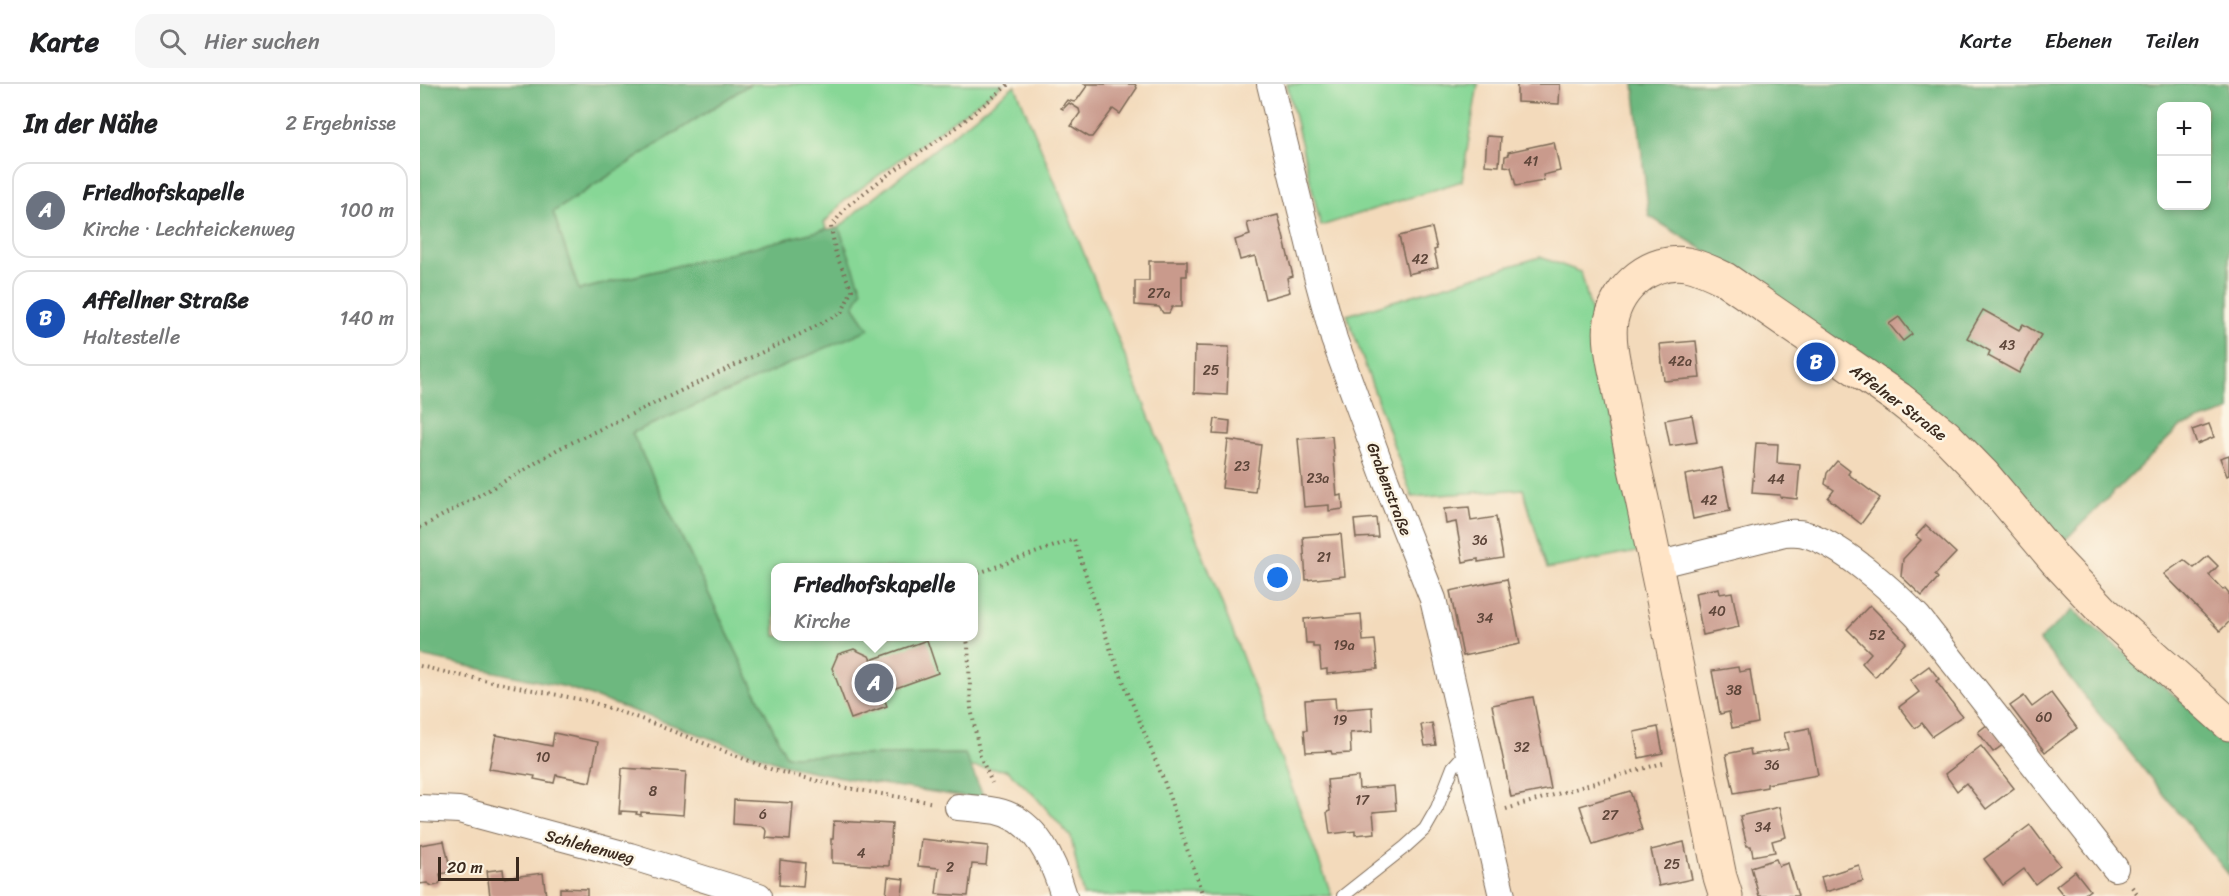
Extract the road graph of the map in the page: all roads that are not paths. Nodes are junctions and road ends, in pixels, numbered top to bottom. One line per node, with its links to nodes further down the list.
1 (1270, 84): 4 (street, Grabenstraße)
2 (1656, 566): 3 (main road, Affelner Straße); 7 (street); 12 (main road, Affelner Straße)
3 (2229, 724)
4 (1468, 750): 10 (lane); 11 (street, Grabenstraße)
5 (958, 807): 9 (street)
6 (420, 808): 8 (street, Schlehenweg)
7 (2115, 868)
8 (759, 896)
9 (1064, 896)
10 (1343, 896)
11 (1502, 896)
12 (1726, 896)

